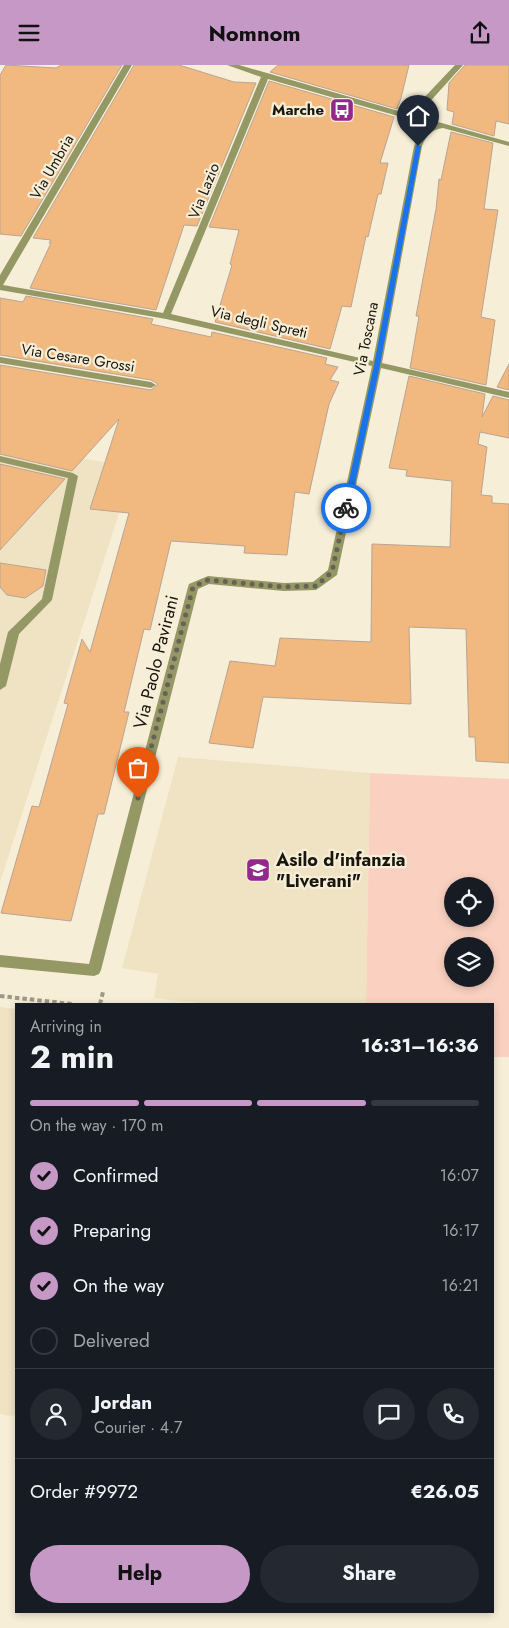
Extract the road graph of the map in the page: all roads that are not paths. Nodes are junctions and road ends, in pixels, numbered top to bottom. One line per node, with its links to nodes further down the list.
1 (128, 65): 8 (street, Via Umbria)
2 (231, 65): 4 (street)
3 (459, 65): 5 (street)
4 (265, 76): 5 (street); 9 (street, Via Lazio)
5 (420, 119): 6 (street)
6 (444, 126): 7 (street); 11 (street, Via Toscana)
7 (509, 144)
8 (0, 285): 9 (street, Via degli Spreti)
9 (166, 316): 11 (street, Via degli Spreti)
10 (0, 360): 12 (street, Via Cesare Grossi)
11 (377, 365): 13 (street, Via degli Spreti); 15 (street, Via Toscana)
12 (151, 385)
13 (509, 395)
14 (0, 459): 16 (street)
15 (332, 572): 17 (street, Via Paolo Pavirani)
16 (0, 686)
17 (0, 961)

